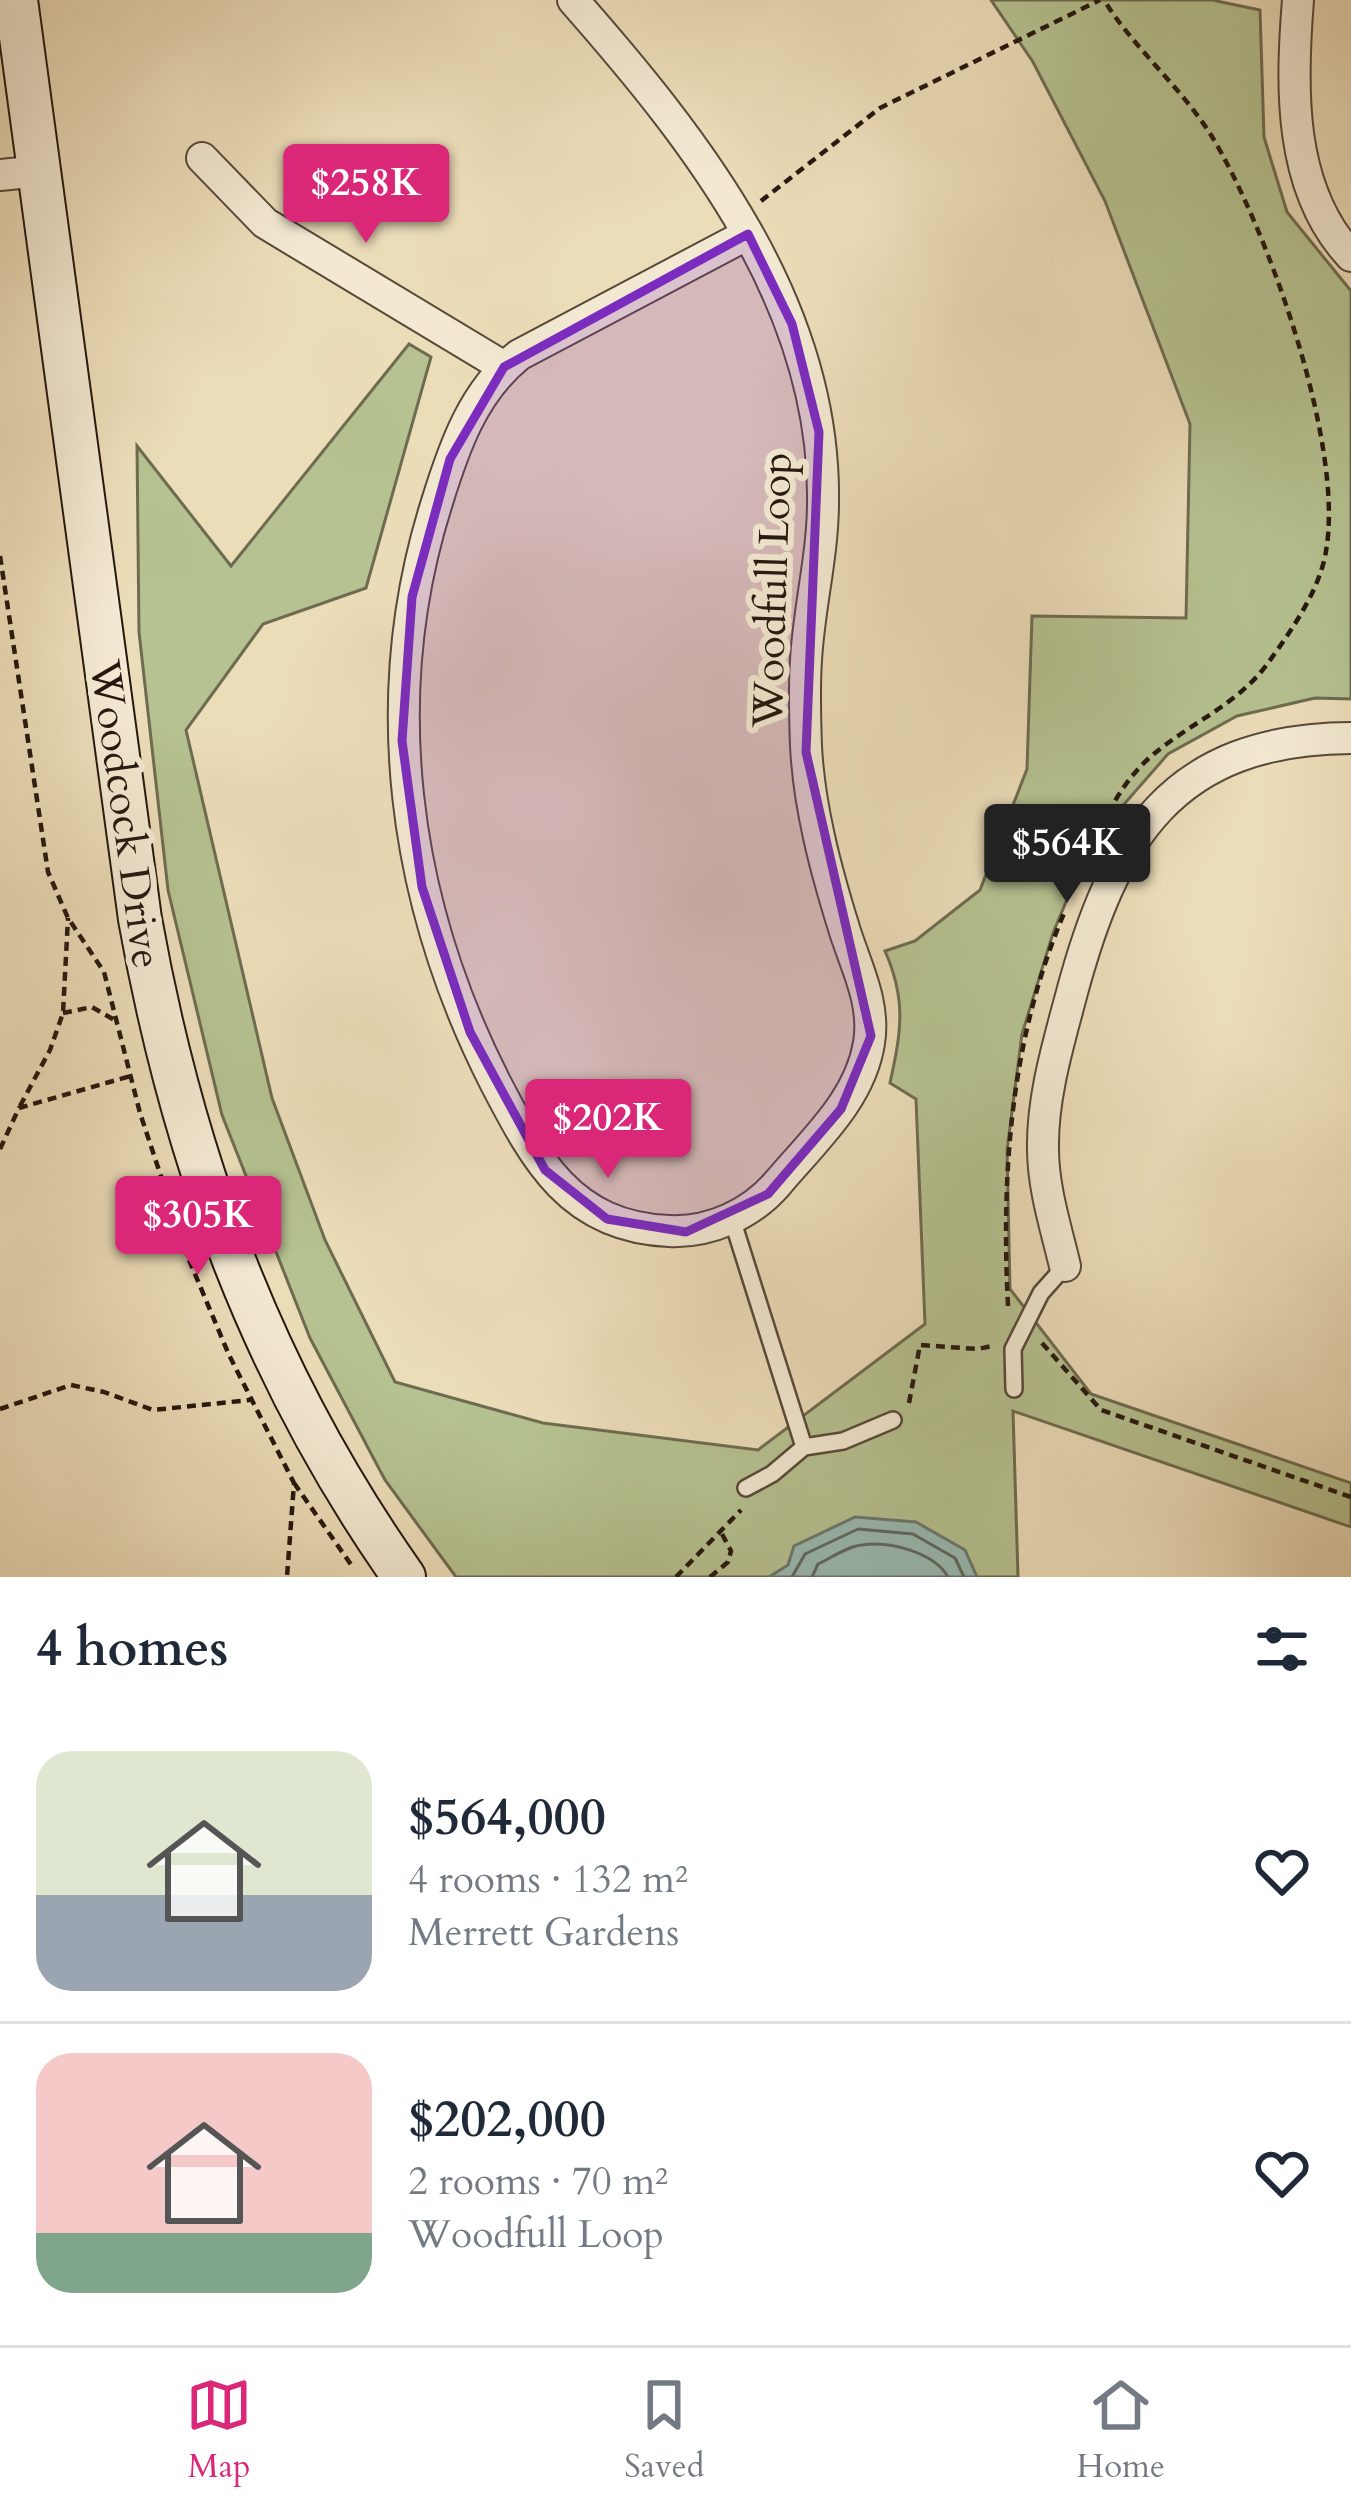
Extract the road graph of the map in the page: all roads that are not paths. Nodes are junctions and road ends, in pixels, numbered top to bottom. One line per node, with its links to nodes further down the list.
1 (16, 0): 5 (main road, Woodcock Drive)
2 (573, 0): 6 (street, Woodfull Loop)
3 (1298, 0): 7 (street)
4 (202, 158): 8 (street)
5 (19, 173): 16 (main road, Woodcock Drive)
6 (743, 225): 8 (street, Woodfull Loop); 10 (street, Woodfull Loop)
7 (1351, 256)
8 (504, 367): 10 (street, Woodfull Loop)
9 (1351, 738): 11 (street)
10 (732, 1219): 14 (lane)
11 (1065, 1266): 12 (lane)
12 (1013, 1389)
13 (892, 1420): 14 (lane)
14 (804, 1447): 15 (lane)
15 (746, 1488)
16 (404, 1577)

